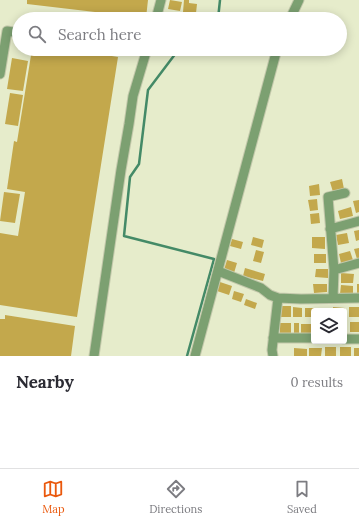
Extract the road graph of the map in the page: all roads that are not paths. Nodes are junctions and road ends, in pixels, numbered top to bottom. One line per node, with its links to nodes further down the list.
1 (161, 0): 3 (street)
2 (299, 0): 4 (street)
3 (158, 12)
4 (293, 12)
5 (12, 32): 8 (street)
6 (145, 56): 22 (street)
7 (275, 56): 14 (street)
8 (0, 74)
9 (344, 193): 11 (street)
10 (359, 221): 11 (street)
11 (330, 229): 13 (street)
12 (359, 263): 13 (street)
13 (334, 270): 16 (street)
14 (218, 271): 15 (street); 23 (street)
15 (278, 298): 16 (street); 18 (street)
16 (333, 298): 17 (street)
17 (359, 298)
18 (273, 338): 19 (street); 24 (street)
19 (311, 338)
20 (347, 338): 21 (street)
21 (359, 339)
22 (94, 356)
23 (195, 356)
24 (273, 356)

